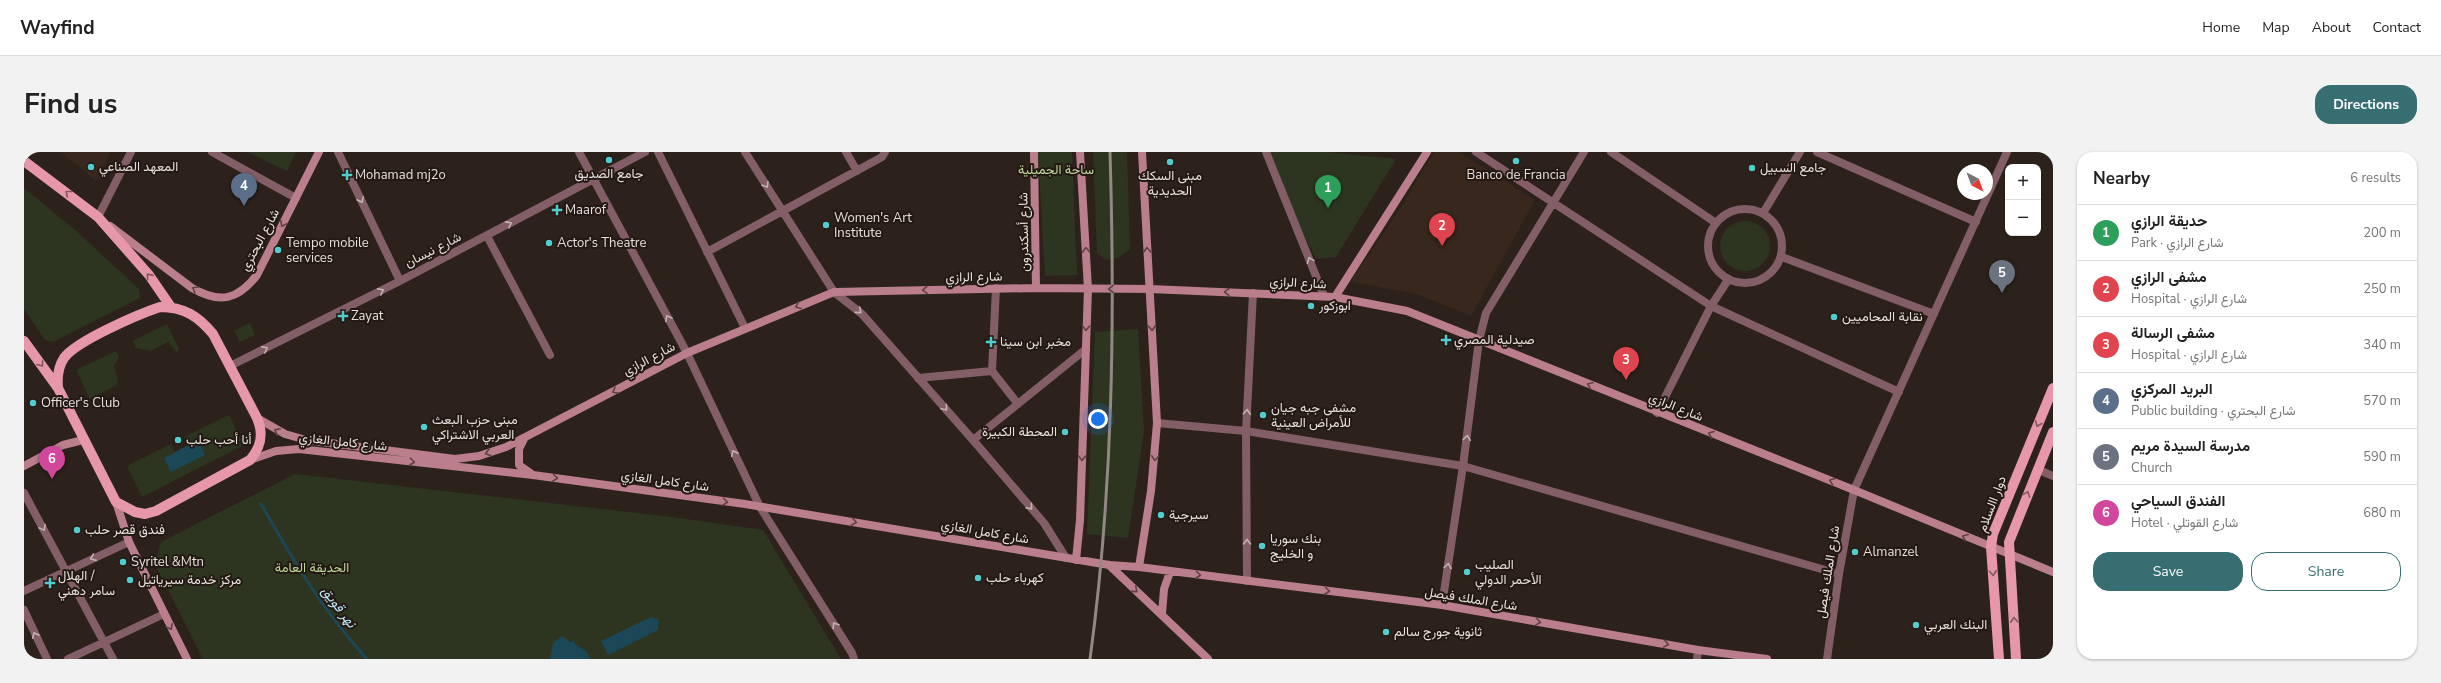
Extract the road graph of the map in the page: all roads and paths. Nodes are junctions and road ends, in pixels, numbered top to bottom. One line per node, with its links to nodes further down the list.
1 (131, 152): 29 (street)
2 (212, 152): 25 (street)
3 (319, 152): 25 (main road, شارع البحتري)
4 (338, 152): 36 (street, one-way to 36)
5 (579, 152): 24 (street)
6 (645, 152): 24 (street, شارع نيسان)
7 (658, 152): 33 (street)
8 (745, 152): 27 (street, one-way to 27)
9 (846, 152): 23 (street)
10 (885, 152): 23 (street)
11 (1034, 152): 38 (main road, شارع أسكندرون)
12 (1080, 152): 39 (main road, one-way to 12)
13 (1142, 152): 40 (main road, one-way to 13)
14 (1266, 152): 43 (street, one-way to 14)
15 (1427, 152): 44 (main road)
16 (1476, 152): 26 (street)
17 (1584, 152): 26 (street)
18 (1612, 152): 31 (street)
19 (1800, 152): 28 (street)
20 (1816, 152): 30 (street)
21 (2007, 152): 30 (street, شارع الملك فيصل)
22 (24, 161): 29 (main road, one-way to 22)
23 (857, 171): 27 (street)
24 (594, 180): 32 (street, شارع نيسان, one-way to 24); 52 (street, one-way to 24)
25 (296, 198): 29 (main road, شارع البحتري, one-way to 29)
26 (1554, 202): 45 (street); 49 (street)
27 (783, 211): 33 (street); 41 (street)
28 (1763, 213): 31 (street); 34 (street)
29 (98, 217): 46 (main road, one-way to 29)
30 (1976, 222): 47 (street, شارع الملك فيصل)
31 (1716, 223): 35 (street)
32 (487, 236): 36 (street, شارع نيسان); 53 (street)
33 (707, 252): 48 (street)
34 (1782, 257): 35 (street); 47 (street)
35 (1728, 280): 45 (street)
36 (400, 281): 54 (street, شارع نيسان, one-way to 36)
37 (996, 288): 38 (main road, شارع الرازي); 41 (main road, شارع الرازي, one-way to 41); 55 (street)
38 (1036, 288): 39 (main road, شارع الرازي)
39 (1088, 289): 40 (main road, شارع الرازي, one-way to 39); 51 (main road, one-way to 51)
40 (1150, 289): 42 (main road, شارع الرازي, one-way to 40); 63 (main road, one-way to 63)
41 (834, 292): 48 (main road, شارع الرازي, one-way to 48); 56 (street, one-way to 56)
42 (1253, 293): 43 (main road, شارع الرازي); 64 (street, one-way to 42)
43 (1324, 296): 44 (main road, شارع الرازي)
44 (1335, 297): 49 (main road, شارع الرازي)
45 (1711, 306): 59 (street); 61 (street)
46 (171, 307): 54 (main road); 57 (main road)
47 (1934, 314): 59 (street, شارع الملك فيصل)
48 (745, 328): 52 (main road, شارع الرازي)
49 (1479, 340): 61 (main road, شارع الرازي, one-way to 49); 71 (street, one-way to 49)
50 (24, 341): 57 (main road, one-way to 57)
51 (1086, 349): 60 (street); 83 (main road, one-way to 83)
52 (686, 353): 66 (main road, شارع الرازي, one-way to 66); 78 (street, one-way to 52)
53 (550, 355)
54 (230, 366): 62 (main road)
55 (992, 371): 56 (street); 60 (street)
56 (918, 378): 68 (street, one-way to 68)
57 (58, 388): 67 (main road)
58 (2053, 388): 80 (main road, دوار االسلام, one-way to 80)
59 (1899, 392): 75 (street, شارع الملك فيصل)
60 (1018, 404): 68 (street)
61 (1657, 413): 75 (main road, شارع الرازي, one-way to 61)
62 (257, 418): 66 (main road, شارع كامل الغازي, one-way to 62); 69 (main road)
63 (1157, 423): 64 (street); 85 (main road, one-way to 85)
64 (1246, 430): 71 (street); 90 (street, one-way to 64)
65 (2053, 432): 72 (main road)
66 (524, 438): 73 (main road)
67 (83, 440): 70 (main road); 77 (main road)
68 (973, 440): 82 (street, one-way to 82)
69 (250, 460): 73 (main road, شارع كامل الغازي, one-way to 73); 77 (main road)
70 (24, 466)
71 (1463, 466): 89 (street); 92 (street, one-way to 71)
72 (2037, 469): 74 (street); 81 (main road, one-way to 72)
73 (533, 476): 78 (main road, شارع كامل الغازي, one-way to 78)
74 (2053, 476)
75 (1854, 490): 80 (main road, شارع الرازي, one-way to 75); 89 (street, شارع الملك فيصل)
76 (24, 493): 86 (street, one-way to 86)
77 (116, 502): 79 (main road)
78 (760, 507): 82 (main road, شارع كامل الغازي, one-way to 82); 102 (street, one-way to 78)
79 (129, 542): 86 (street, one-way to 86); 94 (main road)
80 (1991, 547): 81 (main road, شارع الرازي); 107 (main road, دوار االسلام, one-way to 107)
81 (2010, 555): 88 (main road, شارع الرازي); 108 (main road, one-way to 81)
82 (1066, 558): 83 (main road, شارع كامل الغازي)
83 (1076, 560): 84 (main road, شارع الملك فيصل)
84 (1109, 565): 85 (main road, شارع الملك فيصل); 95 (main road, one-way to 95)
85 (1139, 567): 87 (main road, شارع الملك فيصل)
86 (66, 571): 91 (street); 96 (street)
87 (1170, 572): 90 (main road, شارع الملك فيصل, one-way to 90); 95 (main road)
88 (2053, 572)
89 (1839, 574): 106 (street, شارع الملك فيصل)
90 (1247, 581): 92 (main road, شارع الملك فيصل, one-way to 92)
91 (24, 592)
92 (1442, 605): 97 (main road, شارع الملك فيصل, one-way to 97)
93 (24, 610): 98 (street, one-way to 93)
94 (164, 614): 96 (street); 101 (main road, one-way to 101)
95 (1162, 614): 103 (main road)
96 (104, 642): 99 (street); 100 (street)
97 (1698, 650): 104 (street); 105 (main road, شارع الملك فيصل)
98 (47, 659)
99 (68, 659)
100 (113, 659)
101 (187, 659)
102 (854, 659)
103 (1208, 659)
104 (1697, 659)
105 (1767, 659)
106 (1827, 659)
107 (2000, 659)
108 (2016, 659)

